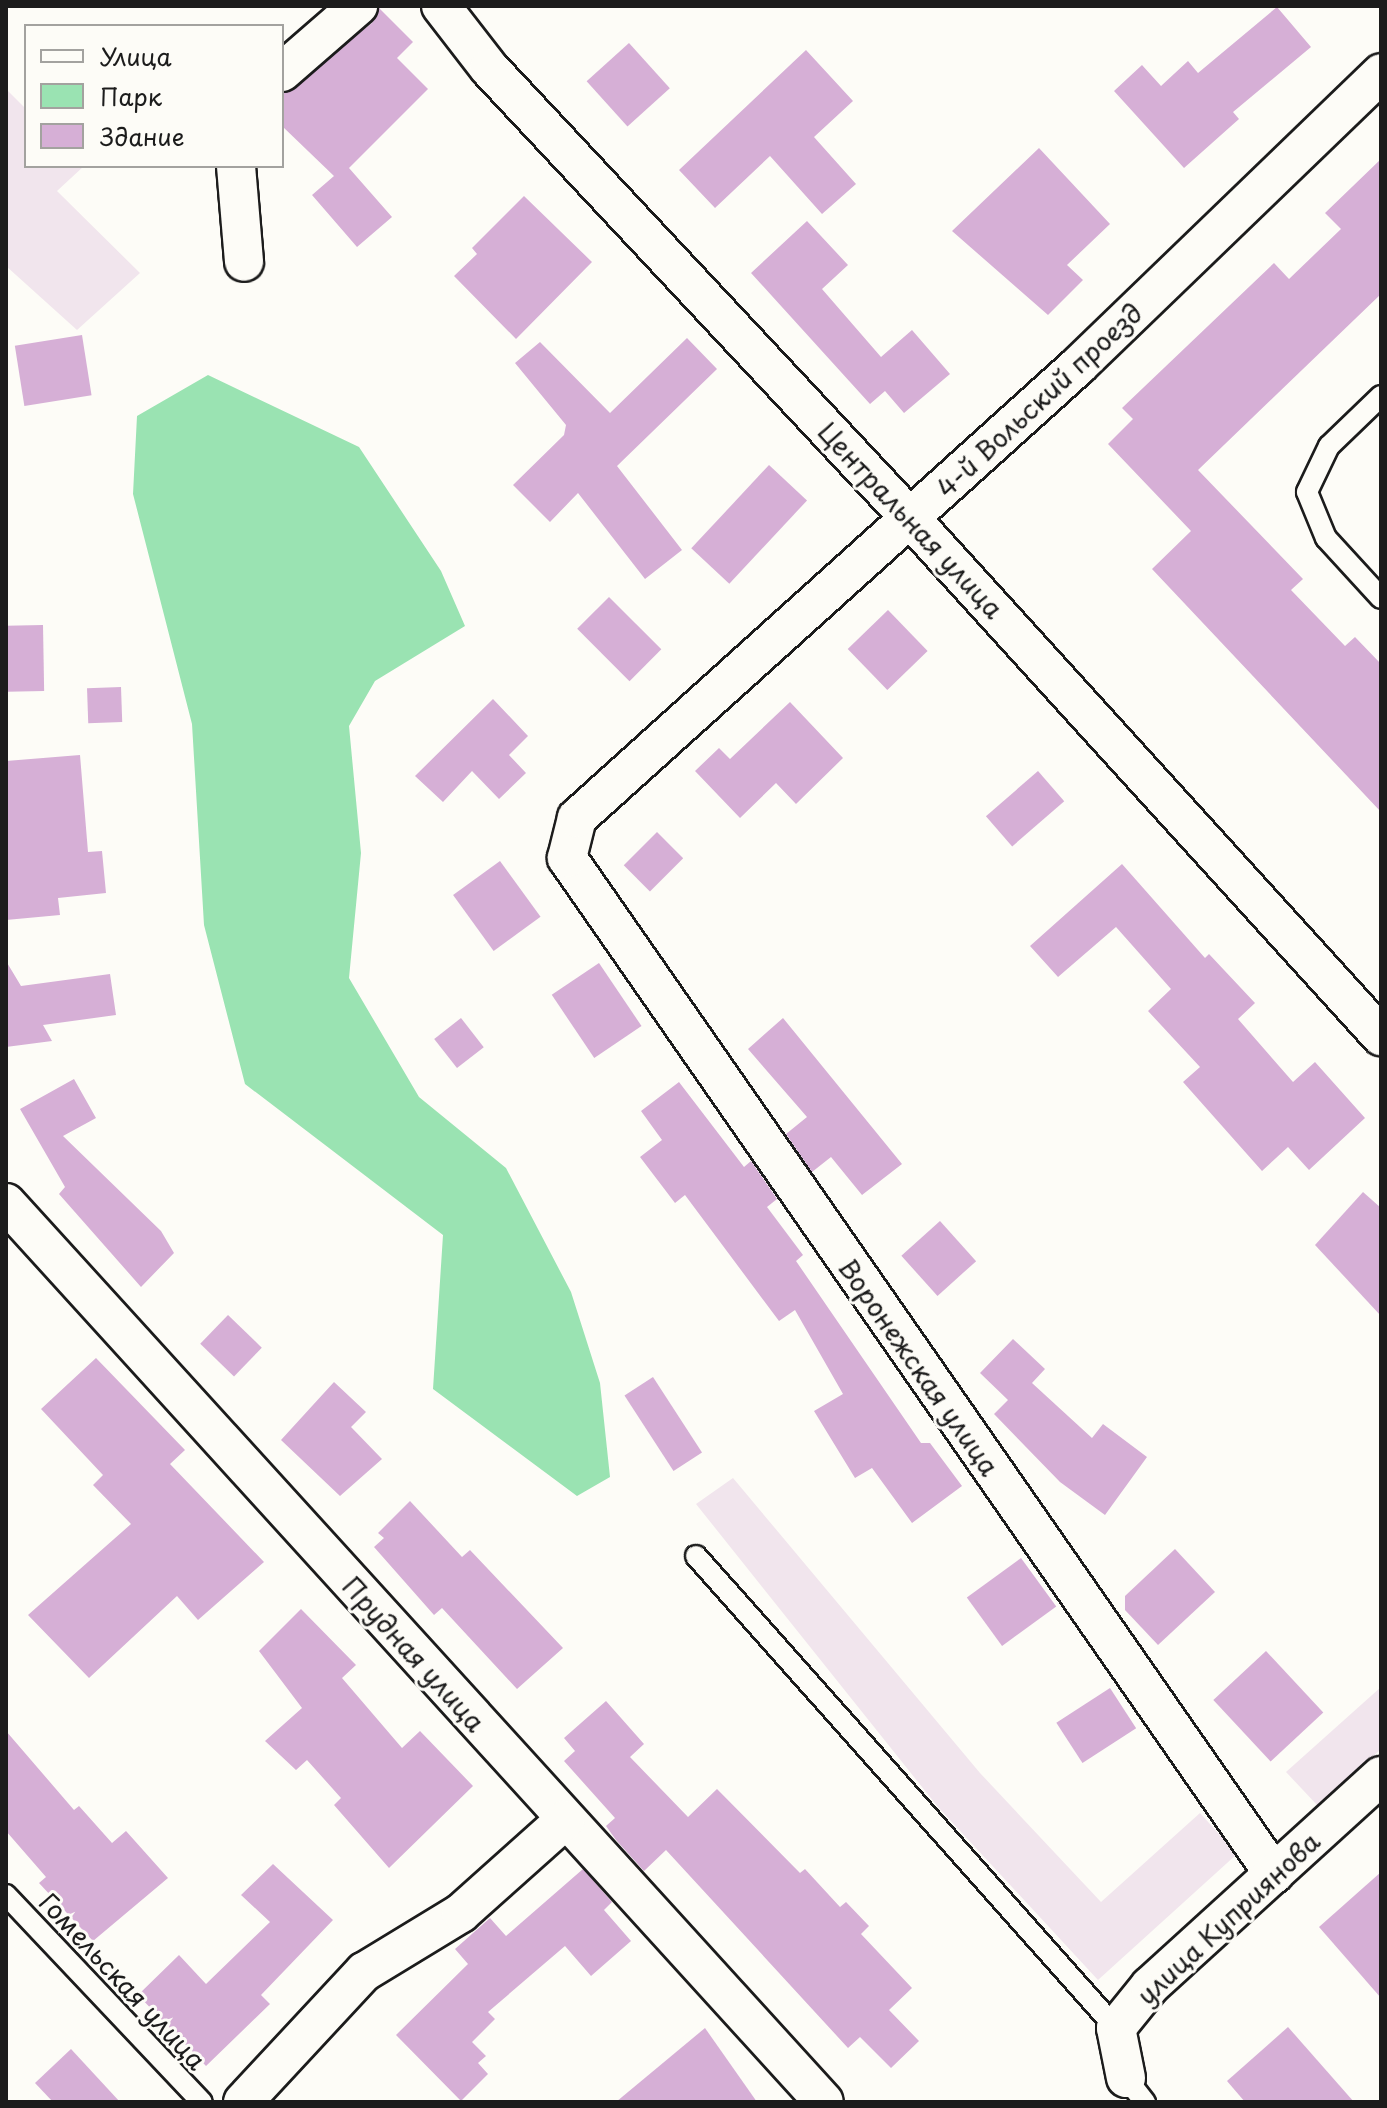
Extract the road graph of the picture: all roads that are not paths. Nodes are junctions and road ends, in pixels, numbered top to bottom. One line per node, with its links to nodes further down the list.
1 (358, 6): 3 (street)
2 (441, 6): 8 (street, Центральная улица)
3 (284, 70)
4 (1381, 73): 8 (street, 4-й Вольский проезд)
5 (236, 168): 6 (street)
6 (244, 262)
7 (1381, 396): 9 (lane)
8 (911, 519): 10 (street, 4-й Вольский проезд); 11 (street, Центральная улица)
9 (1381, 598)
10 (567, 858): 16 (street, Воронежская улица)
11 (1381, 1036)
12 (6, 1203): 15 (street, Прудная улица)
13 (696, 1556): 18 (lane)
14 (1381, 1776): 16 (street, улица Куприянова)
15 (565, 1820): 21 (street); 22 (street, Прудная улица)
16 (1274, 1874): 18 (street, улица Куприянова)
17 (6, 1895): 20 (lane, Гомельская улица)
18 (1116, 2028): 19 (street, улица Куприянова)
19 (1136, 2090)
20 (202, 2102)
21 (243, 2102)
22 (824, 2102)

